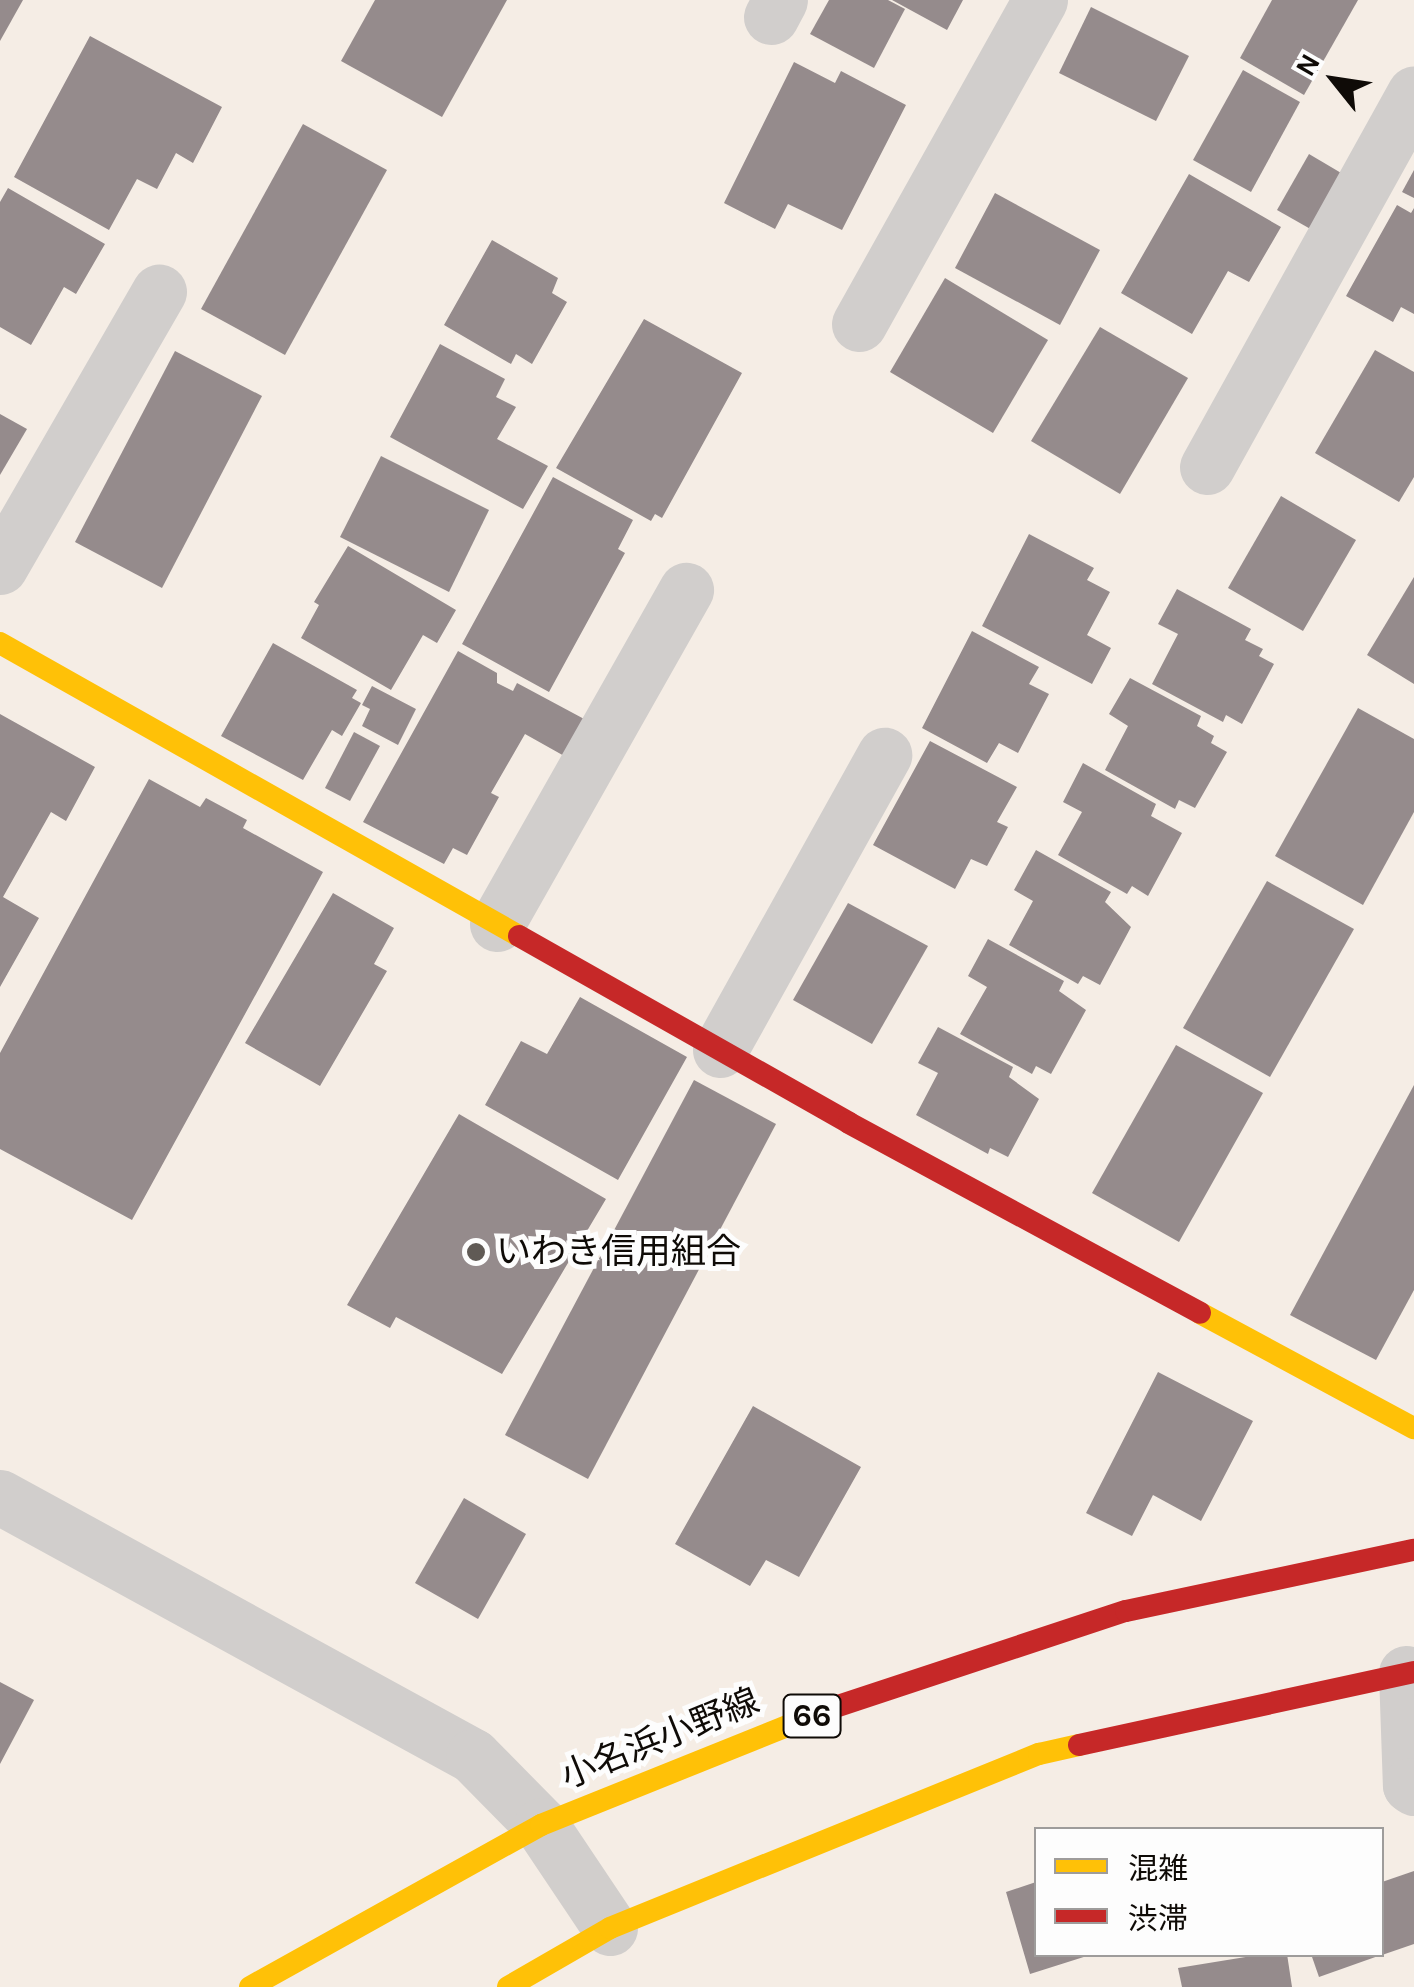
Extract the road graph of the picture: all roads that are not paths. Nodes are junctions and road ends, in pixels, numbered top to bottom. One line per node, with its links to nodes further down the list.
1 (1040, 0): 4 (street)
2 (1414, 94): 5 (street)
3 (159, 292): 6 (street)
4 (859, 324)
5 (1208, 467)
6 (0, 567)
7 (686, 590): 10 (street)
8 (0, 643): 10 (main road)
9 (884, 756): 11 (street)
10 (497, 924): 11 (main road)
11 (720, 1050): 12 (main road)
12 (1414, 1428)
13 (0, 1498): 17 (street)
14 (1414, 1550): 17 (main road, 小名浜小野線 / 66)
15 (1410, 1672): 16 (street); 18 (main road)
16 (1414, 1788)
17 (541, 1825): 18 (street); 19 (main road, 小名浜小野線 / 66)
18 (610, 1928): 20 (main road)
19 (250, 1987)
20 (508, 1987)

